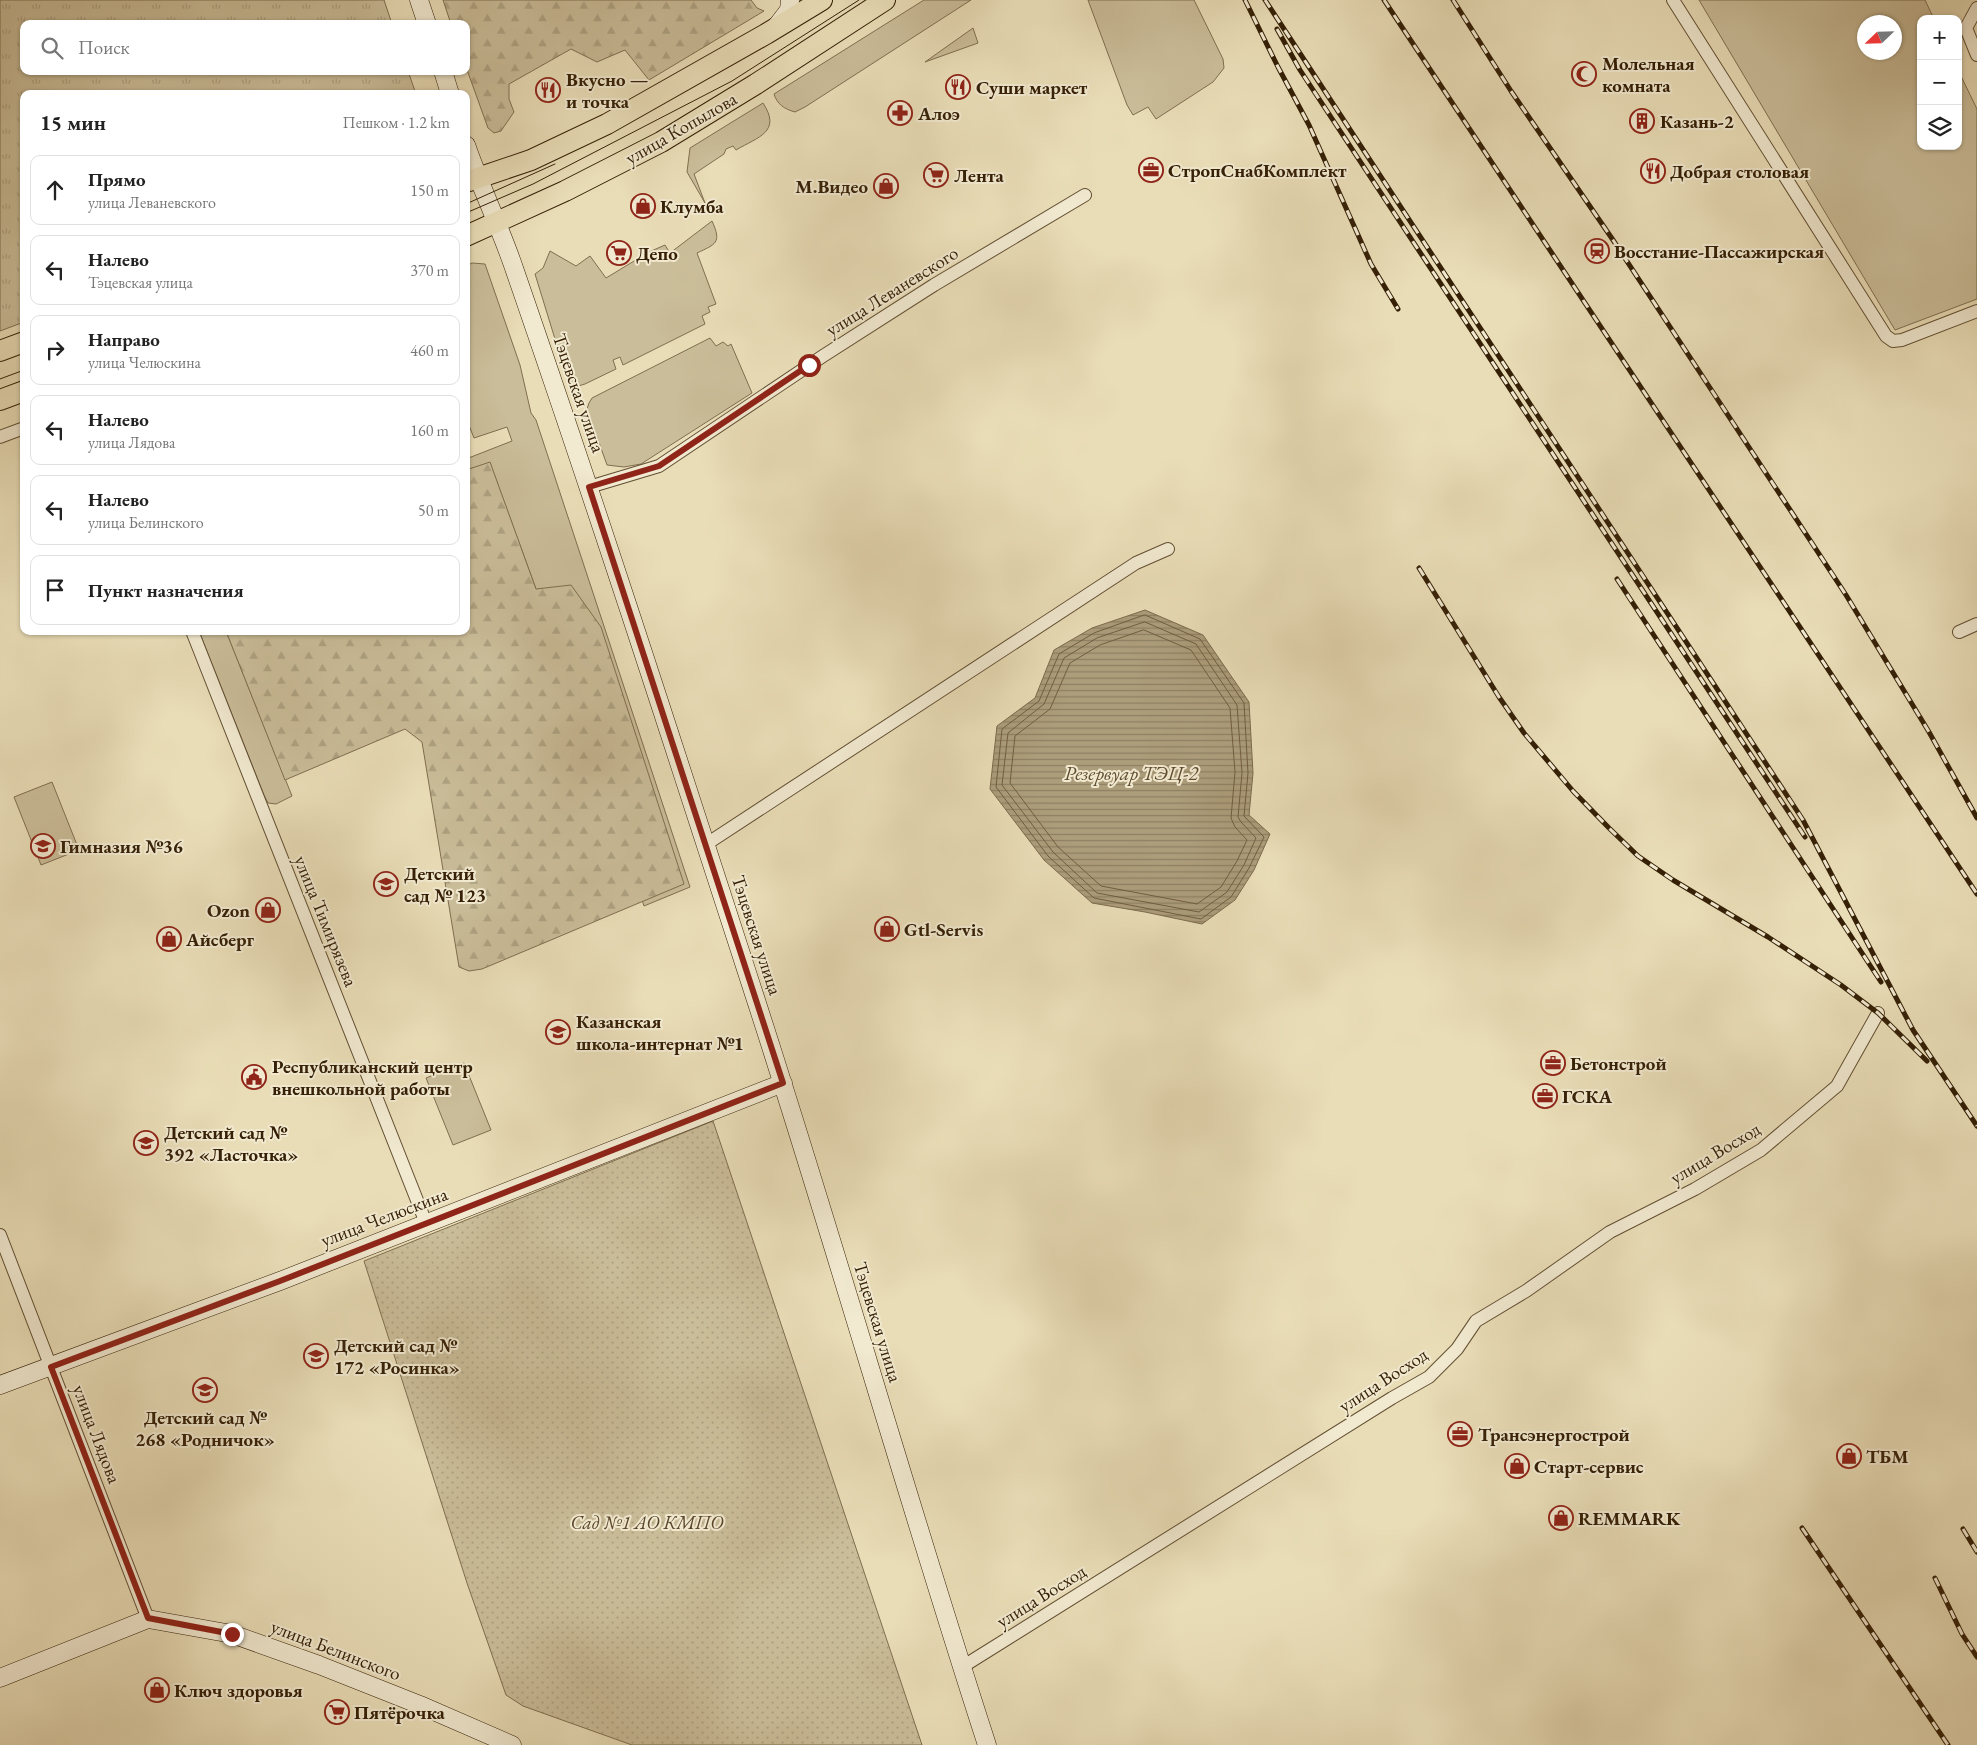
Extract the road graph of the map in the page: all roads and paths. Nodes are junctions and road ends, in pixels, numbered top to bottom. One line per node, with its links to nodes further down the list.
1 (419, 0): 7 (main road)
2 (790, 0): 8 (main road)
3 (822, 0): 8 (main road)
4 (885, 0): 14 (main road, улица Копылова)
5 (1673, 0): 16 (street)
6 (1977, 8): 9 (street)
7 (426, 20)
8 (774, 30): 12 (main road)
9 (1977, 55)
10 (444, 75): 11 (main road)
11 (449, 90)
12 (472, 180): 14 (main road, Тэцевская улица)
13 (1085, 195): 23 (street, улица Леваневского)
14 (496, 224): 15 (main road, улица Копылова); 23 (main road, Тэцевская улица)
15 (470, 234)
16 (1977, 311)
17 (20, 344): 18 (main road)
18 (0, 351)
19 (20, 392): 20 (main road)
20 (0, 400)
21 (20, 430): 22 (street)
22 (0, 437)
23 (589, 487): 28 (main road, Тэцевская улица)
24 (1168, 549): 28 (street)
25 (1977, 624): 26 (street)
26 (1960, 632)
27 (194, 635): 31 (street, улица Тимирязева)
28 (705, 845): 30 (main road, Тэцевская улица)
29 (1878, 1013): 36 (street, улица Восход)
30 (783, 1083): 31 (main road, улица Челюскина); 36 (main road, Тэцевская улица)
31 (426, 1223): 33 (main road, улица Челюскина)
32 (0, 1236): 33 (street, улица Лядова)
33 (51, 1367): 34 (main road, улица Челюскина); 35 (street, улица Лядова)
34 (0, 1386)
35 (148, 1618): 37 (main road); 38 (main road, улица Белинского)
36 (962, 1667): 39 (main road, Тэцевская улица)
37 (0, 1678)
38 (512, 1745)
39 (987, 1745)

